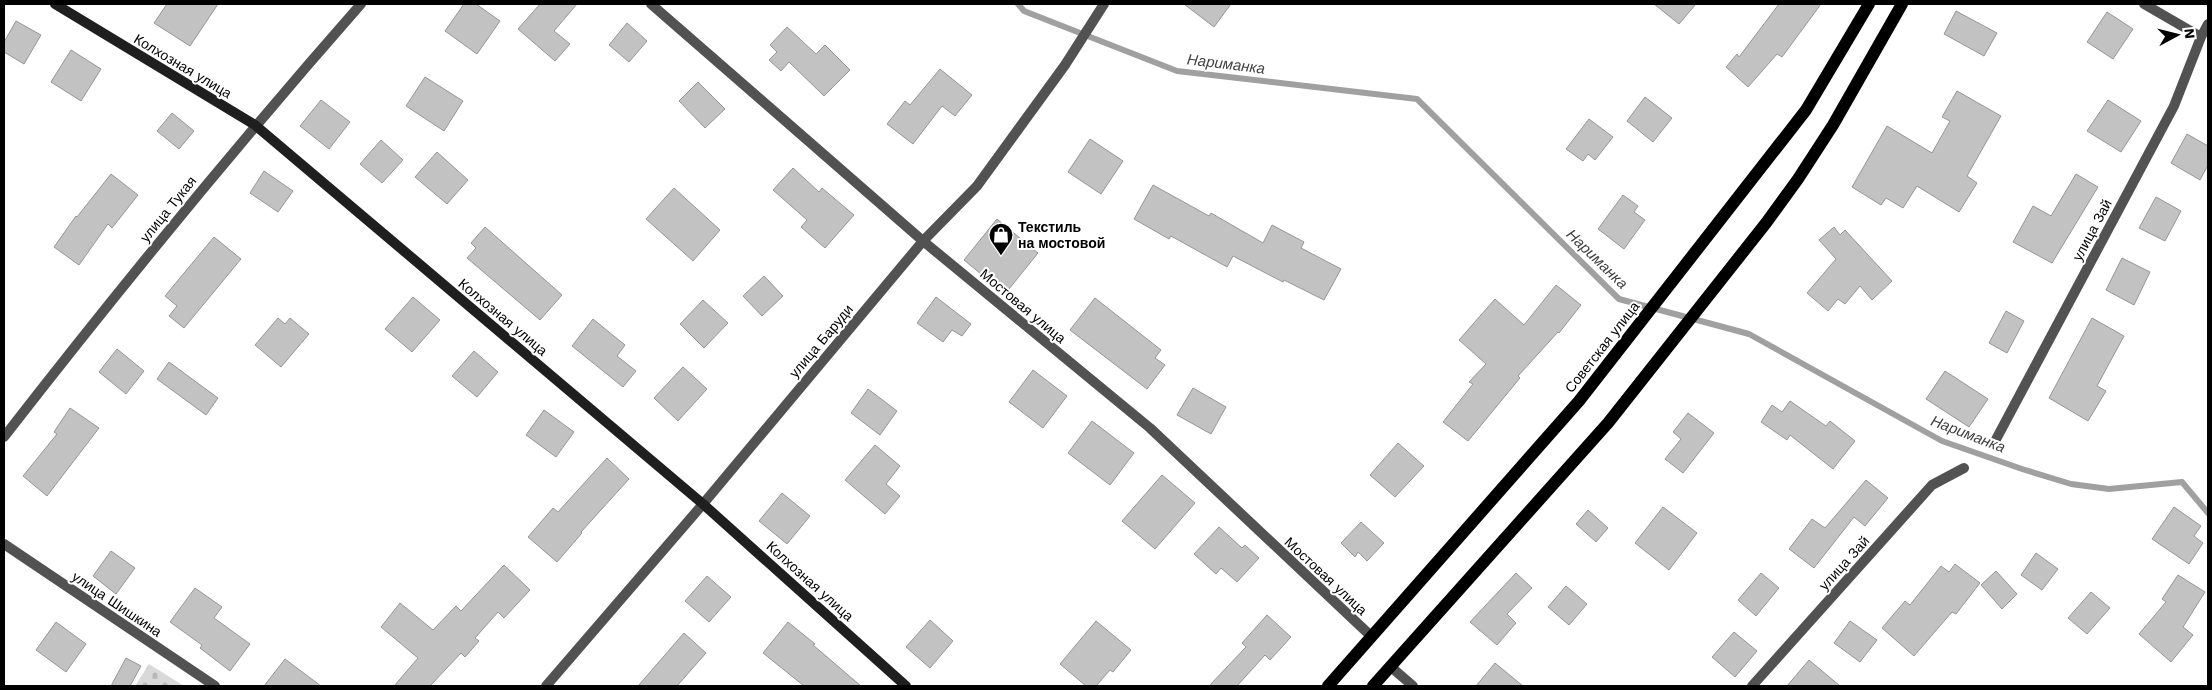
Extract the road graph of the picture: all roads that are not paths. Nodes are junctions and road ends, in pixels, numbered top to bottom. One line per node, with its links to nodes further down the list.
1 (55, 4): 10 (street, Колхозная улица)
2 (361, 4): 10 (street, улица Тукая)
3 (651, 4): 11 (street, Мостовая улица)
4 (1869, 4): 17 (main road, Советская улица)
5 (1902, 4): 18 (main road)
6 (2144, 4): 9 (street)
7 (1103, 5): 11 (street, улица Баруди)
8 (2208, 24): 9 (street, улица Зай)
9 (2201, 37): 13 (street, улица Зай)
10 (255, 125): 12 (street, улица Тукая); 15 (street, Колхозная улица)
11 (923, 241): 15 (street, улица Баруди); 17 (street, Мостовая улица)
12 (4, 437)
13 (1993, 445)
14 (1964, 468): 25 (street, улица Зай)
15 (703, 504): 20 (street, улица Баруди); 21 (street, Колхозная улица)
16 (4, 544): 19 (street, улица Шишкина)
17 (1372, 637): 22 (main road, Советская улица)
18 (1391, 667): 23 (main road); 24 (street)
19 (215, 686)
20 (546, 686)
21 (906, 686)
22 (1328, 686)
23 (1373, 686)
24 (1413, 686)
25 (1752, 686)

